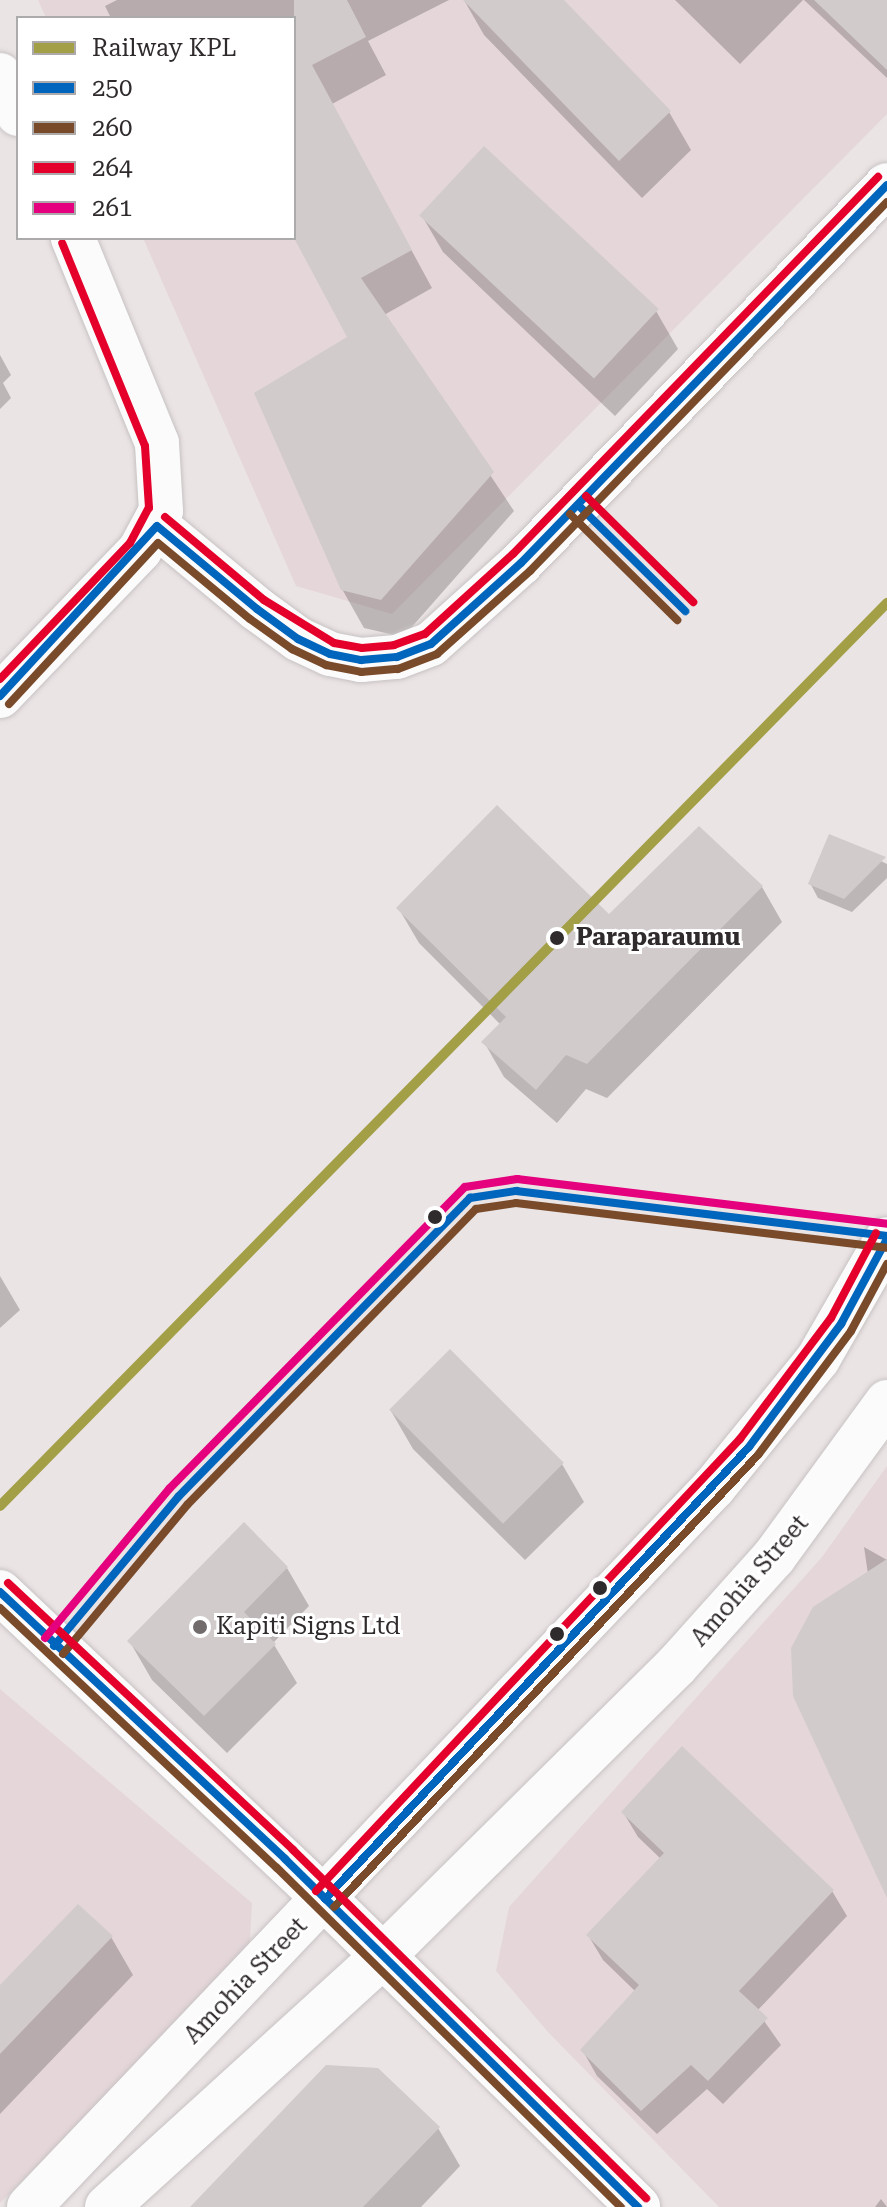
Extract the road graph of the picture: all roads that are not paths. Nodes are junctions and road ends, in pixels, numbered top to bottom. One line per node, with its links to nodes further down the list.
1 (0, 75): 2 (main road)
2 (16, 110)
3 (887, 185): 5 (main road)
4 (74, 240): 5 (main road)
5 (157, 526): 6 (main road)
6 (0, 696)
7 (887, 1239): 10 (main road, Amohia Street)
8 (887, 1402): 11 (main road, Amohia Street)
9 (0, 1592): 10 (main road)
10 (325, 1899): 11 (main road); 12 (main road, Amohia Street)
11 (382, 1957): 13 (main road, Amohia Street); 14 (main road)
12 (29, 2207)
13 (107, 2207)
14 (638, 2207)

